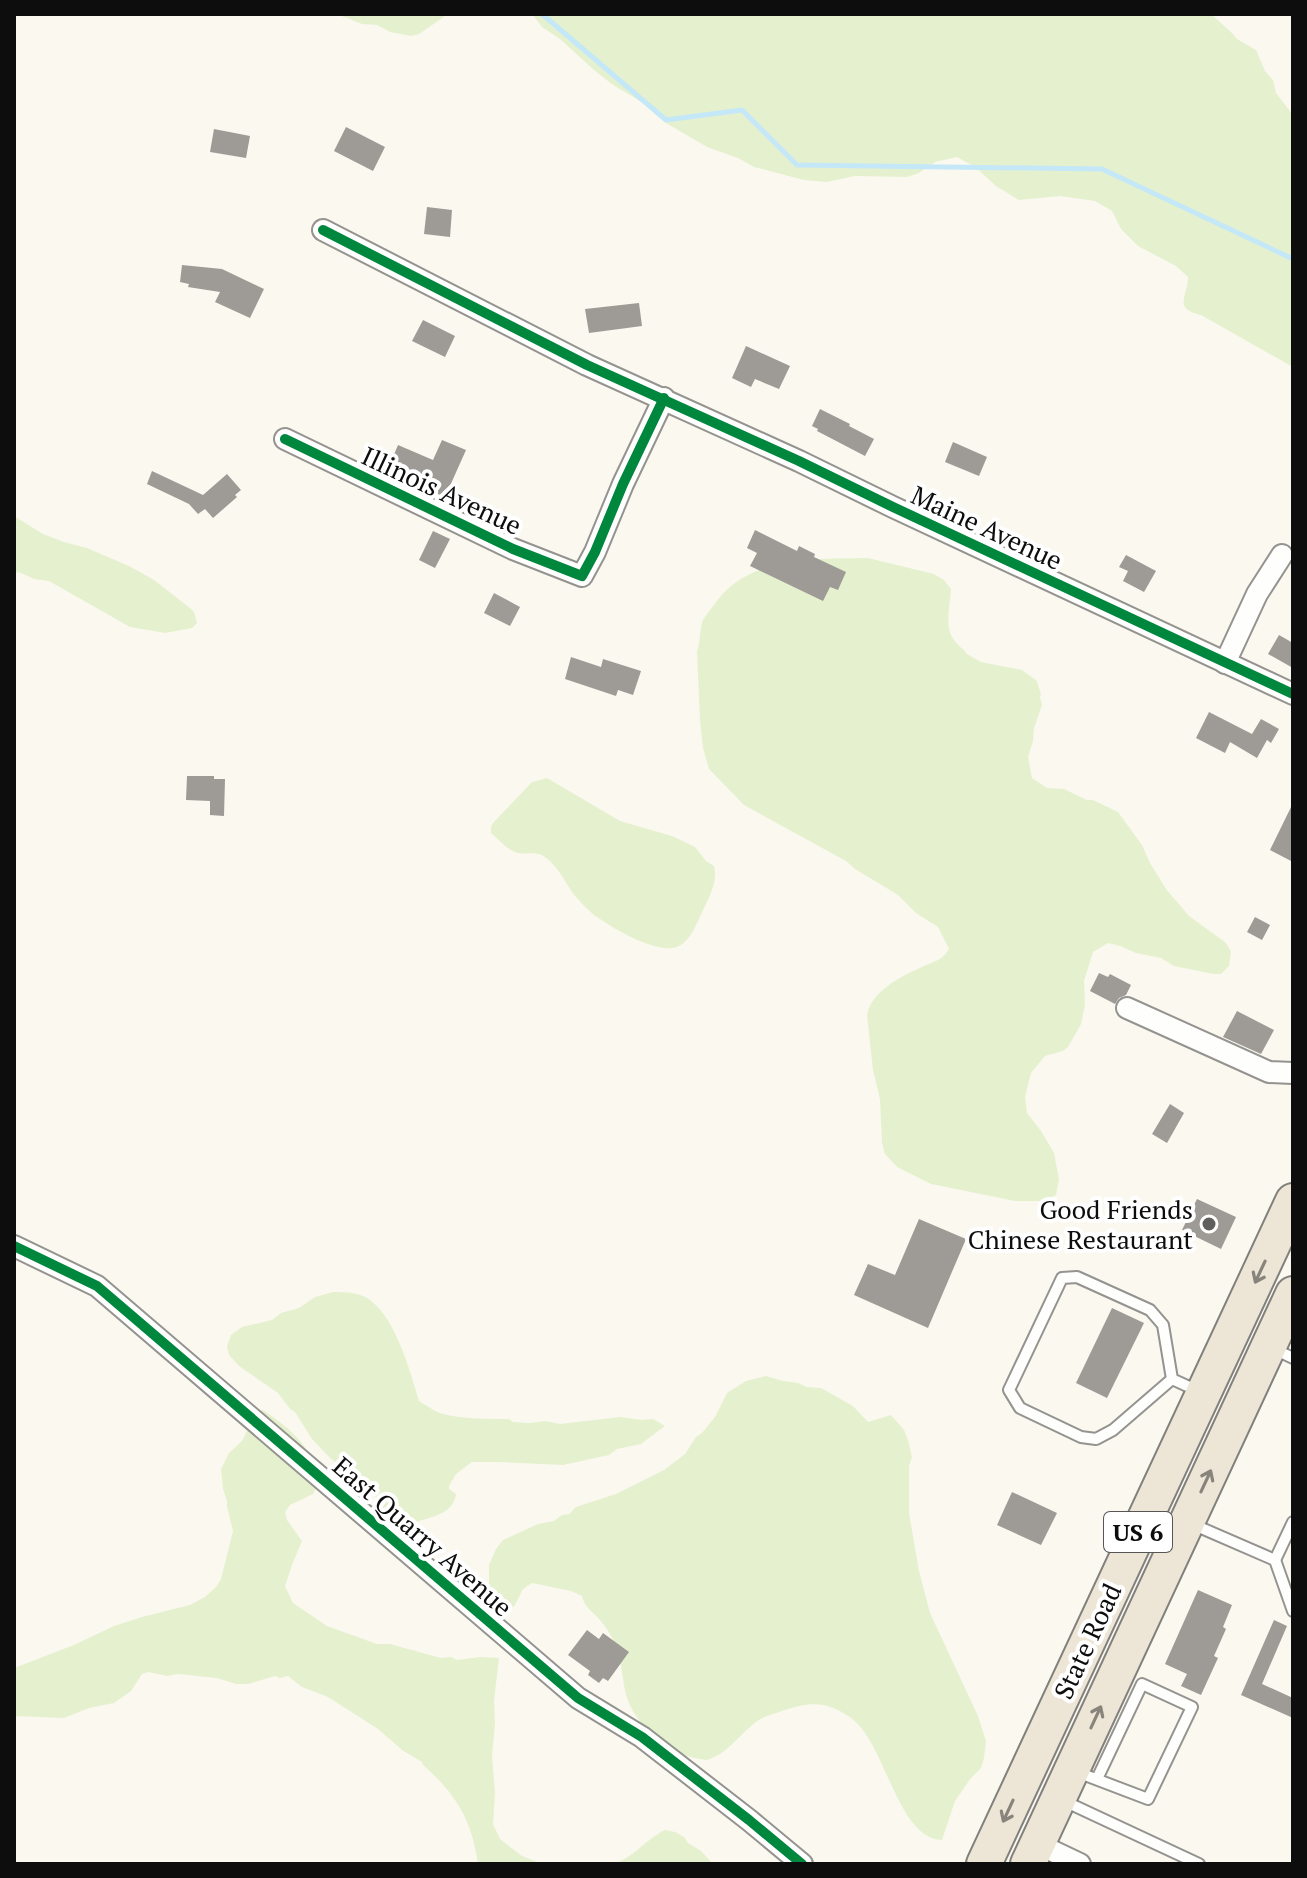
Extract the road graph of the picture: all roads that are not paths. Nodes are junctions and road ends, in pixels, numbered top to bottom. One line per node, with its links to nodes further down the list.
1 (323, 230): 2 (street, Maine Avenue)
2 (664, 398): 3 (street, Illinois Avenue); 5 (street, Maine Avenue)
3 (285, 439)
4 (1282, 555): 5 (street)
5 (1225, 663): 6 (street, Maine Avenue)
6 (1293, 694)
7 (1127, 1008): 8 (street)
8 (1293, 1073)
9 (1293, 1201): 14 (main road, State Road / US 6, one-way to 14)
10 (14, 1246): 23 (street, East Quarry Avenue)
11 (1293, 1294): 12 (main road, State Road / US 6)
12 (1281, 1352): 14 (main road, State Road / US 6)
13 (1172, 1379): 13 (lane); 14 (lane)
14 (1221, 1401): 15 (main road, State Road / US 6, one-way to 14); 20 (main road, State Road / US 6)
15 (1187, 1522): 17 (lane); 21 (main road, State Road / US 6, one-way to 15)
16 (1293, 1522): 17 (lane)
17 (1275, 1560): 18 (lane)
18 (1288, 1579): 19 (lane)
19 (1293, 1611)
20 (1035, 1753): 21 (street); 24 (main road, State Road / US 6, one-way to 24)
21 (1076, 1782): 21 (lane); 22 (main road, State Road / US 6); 26 (lane)
22 (1033, 1854): 25 (street)
23 (802, 1864)
24 (984, 1864)
25 (1080, 1864)
26 (1199, 1864)

